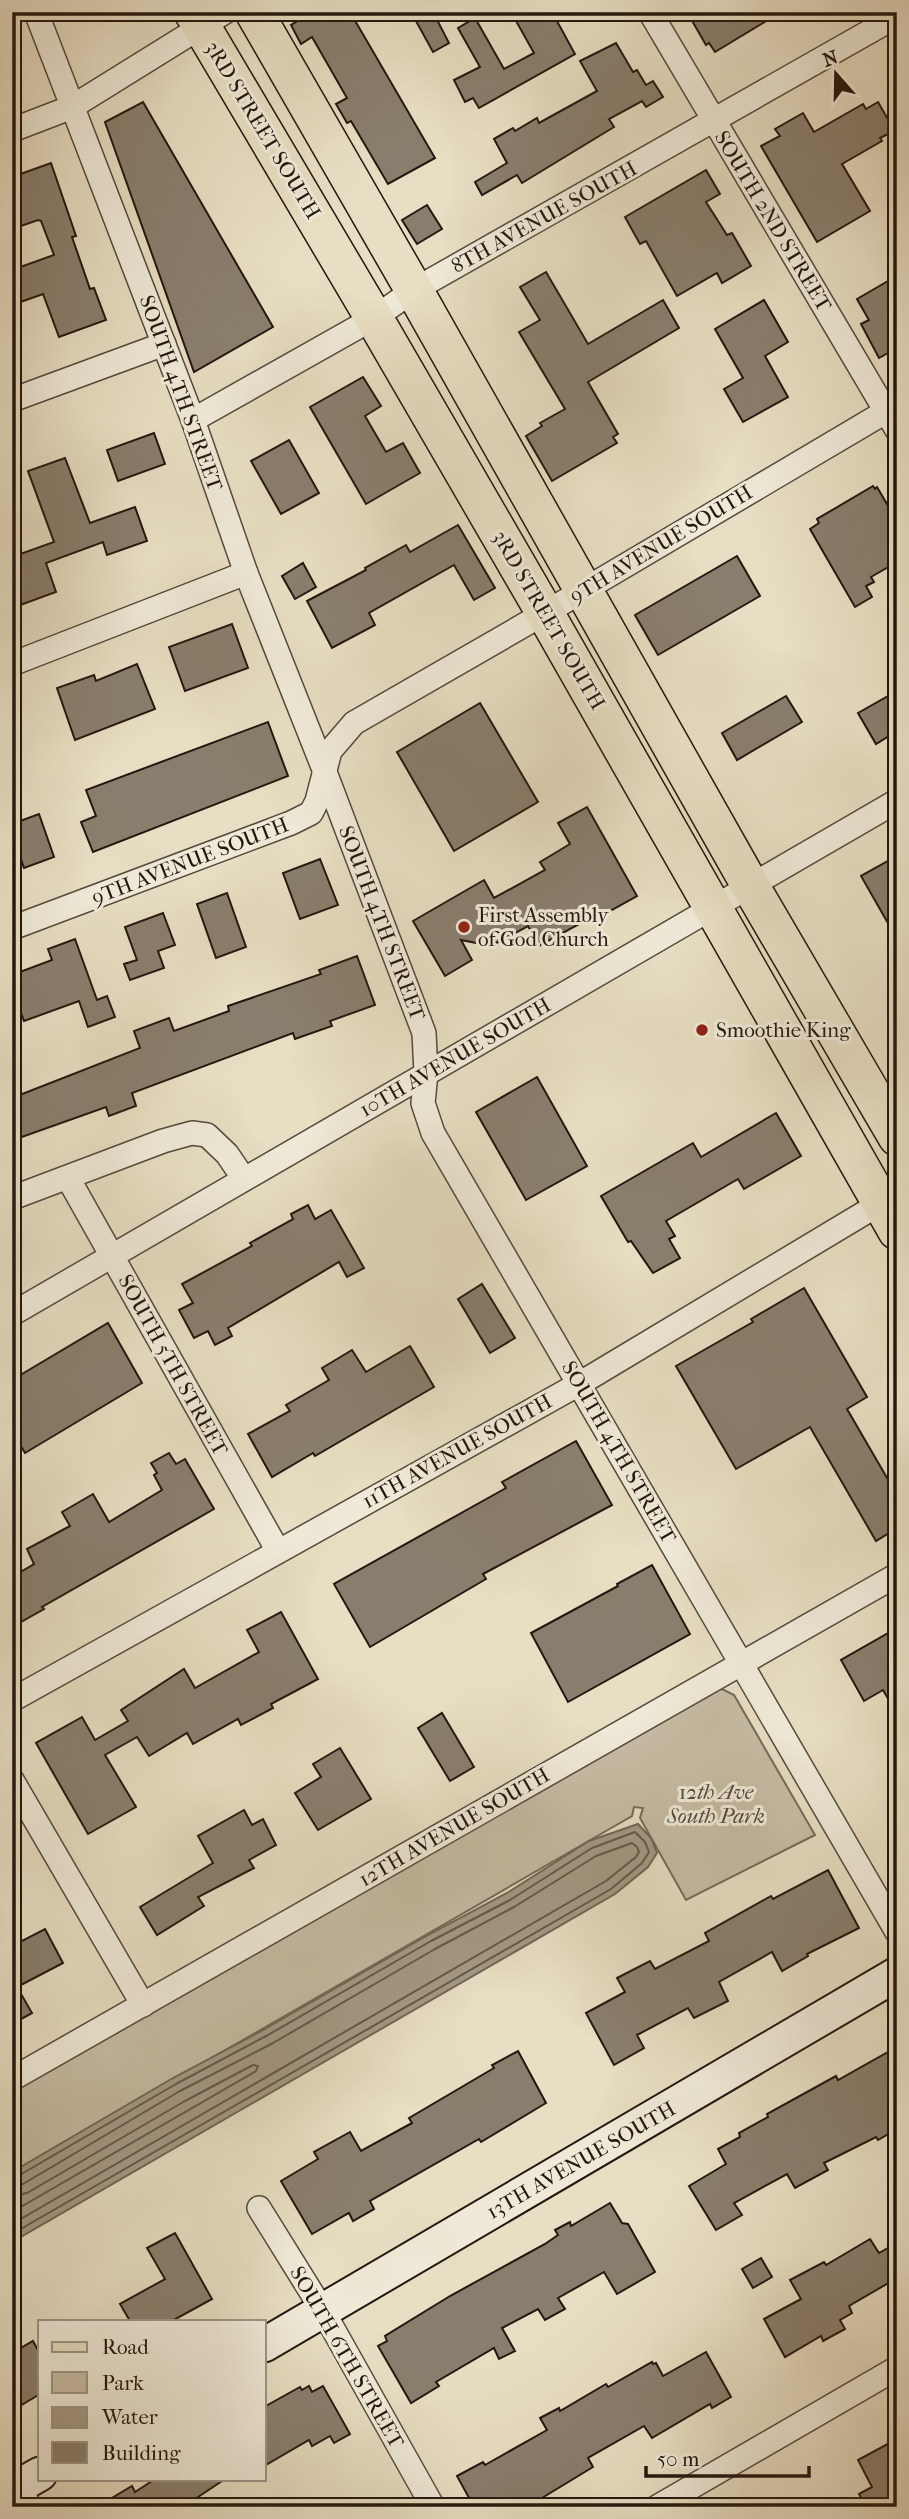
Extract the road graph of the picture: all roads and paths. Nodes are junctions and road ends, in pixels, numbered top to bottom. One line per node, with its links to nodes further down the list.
1 (36, 12): 6 (street, SOUTH 4TH STREET)
2 (254, 12): 9 (main road, 3RD STREET SOUTH)
3 (650, 12): 7 (street, SOUTH 2ND STREET)
4 (897, 16): 7 (street, 8TH AVENUE SOUTH)
5 (207, 17): 6 (street); 10 (main road, 3RD STREET SOUTH)
6 (72, 107): 8 (street); 11 (street, SOUTH 4TH STREET)
7 (714, 122): 9 (street, 8TH AVENUE SOUTH); 13 (street, SOUTH 2ND STREET)
8 (12, 130)
9 (414, 290): 10 (street, 8TH AVENUE SOUTH); 16 (main road, 3RD STREET SOUTH)
10 (374, 318): 14 (street, 8TH AVENUE SOUTH); 17 (main road, 3RD STREET SOUTH)
11 (164, 344): 12 (street); 14 (street, SOUTH 4TH STREET)
12 (12, 400)
13 (893, 416): 16 (street, 9TH AVENUE SOUTH)
14 (193, 420): 15 (street, SOUTH 4TH STREET)
15 (246, 573): 18 (street); 19 (street, SOUTH 4TH STREET)
16 (583, 591): 17 (street, 9TH AVENUE SOUTH); 21 (main road, 3RD STREET SOUTH)
17 (545, 613): 19 (street, 9TH AVENUE SOUTH); 22 (main road, 3RD STREET SOUTH)
18 (12, 664)
19 (325, 772): 23 (street, 9TH AVENUE SOUTH); 24 (street, SOUTH 4TH STREET)
20 (897, 801): 21 (street, 10TH AVENUE SOUTH)
21 (751, 887): 22 (street, 10TH AVENUE SOUTH); 25 (main road, 3RD STREET SOUTH)
22 (714, 908): 24 (street, 10TH AVENUE SOUTH); 29 (main road, 3RD STREET SOUTH)
23 (12, 928)
24 (426, 1073): 27 (street, 10TH AVENUE SOUTH); 32 (street, SOUTH 4TH STREET)
25 (897, 1137)
26 (68, 1178): 27 (street); 28 (street); 30 (street, SOUTH 5TH STREET)
27 (244, 1179): 30 (street, 10TH AVENUE SOUTH)
28 (12, 1198)
29 (891, 1209): 32 (street, 11TH AVENUE SOUTH)
30 (111, 1256): 31 (street, 10TH AVENUE SOUTH); 33 (street, SOUTH 5TH STREET)
31 (12, 1314)
32 (579, 1384): 33 (street, 11TH AVENUE SOUTH); 35 (street, SOUTH 4TH STREET)
33 (278, 1551): 36 (street, 11TH AVENUE SOUTH)
34 (897, 1576): 35 (street, 12TH AVENUE SOUTH)
35 (742, 1663): 38 (street, SOUTH 4TH STREET); 40 (street, 12TH AVENUE SOUTH)
36 (12, 1700)
37 (12, 1780): 40 (street)
38 (897, 1932)
39 (897, 1974): 43 (street, 13TH AVENUE SOUTH)
40 (143, 2005): 41 (street, 12TH AVENUE SOUTH)
41 (12, 2080)
42 (258, 2208): 43 (street, SOUTH 6TH STREET)
43 (323, 2311): 44 (street, 13TH AVENUE SOUTH); 46 (street, SOUTH 6TH STREET)
44 (266, 2344)
45 (897, 2368): 47 (street)
46 (433, 2507)
47 (657, 2507)

